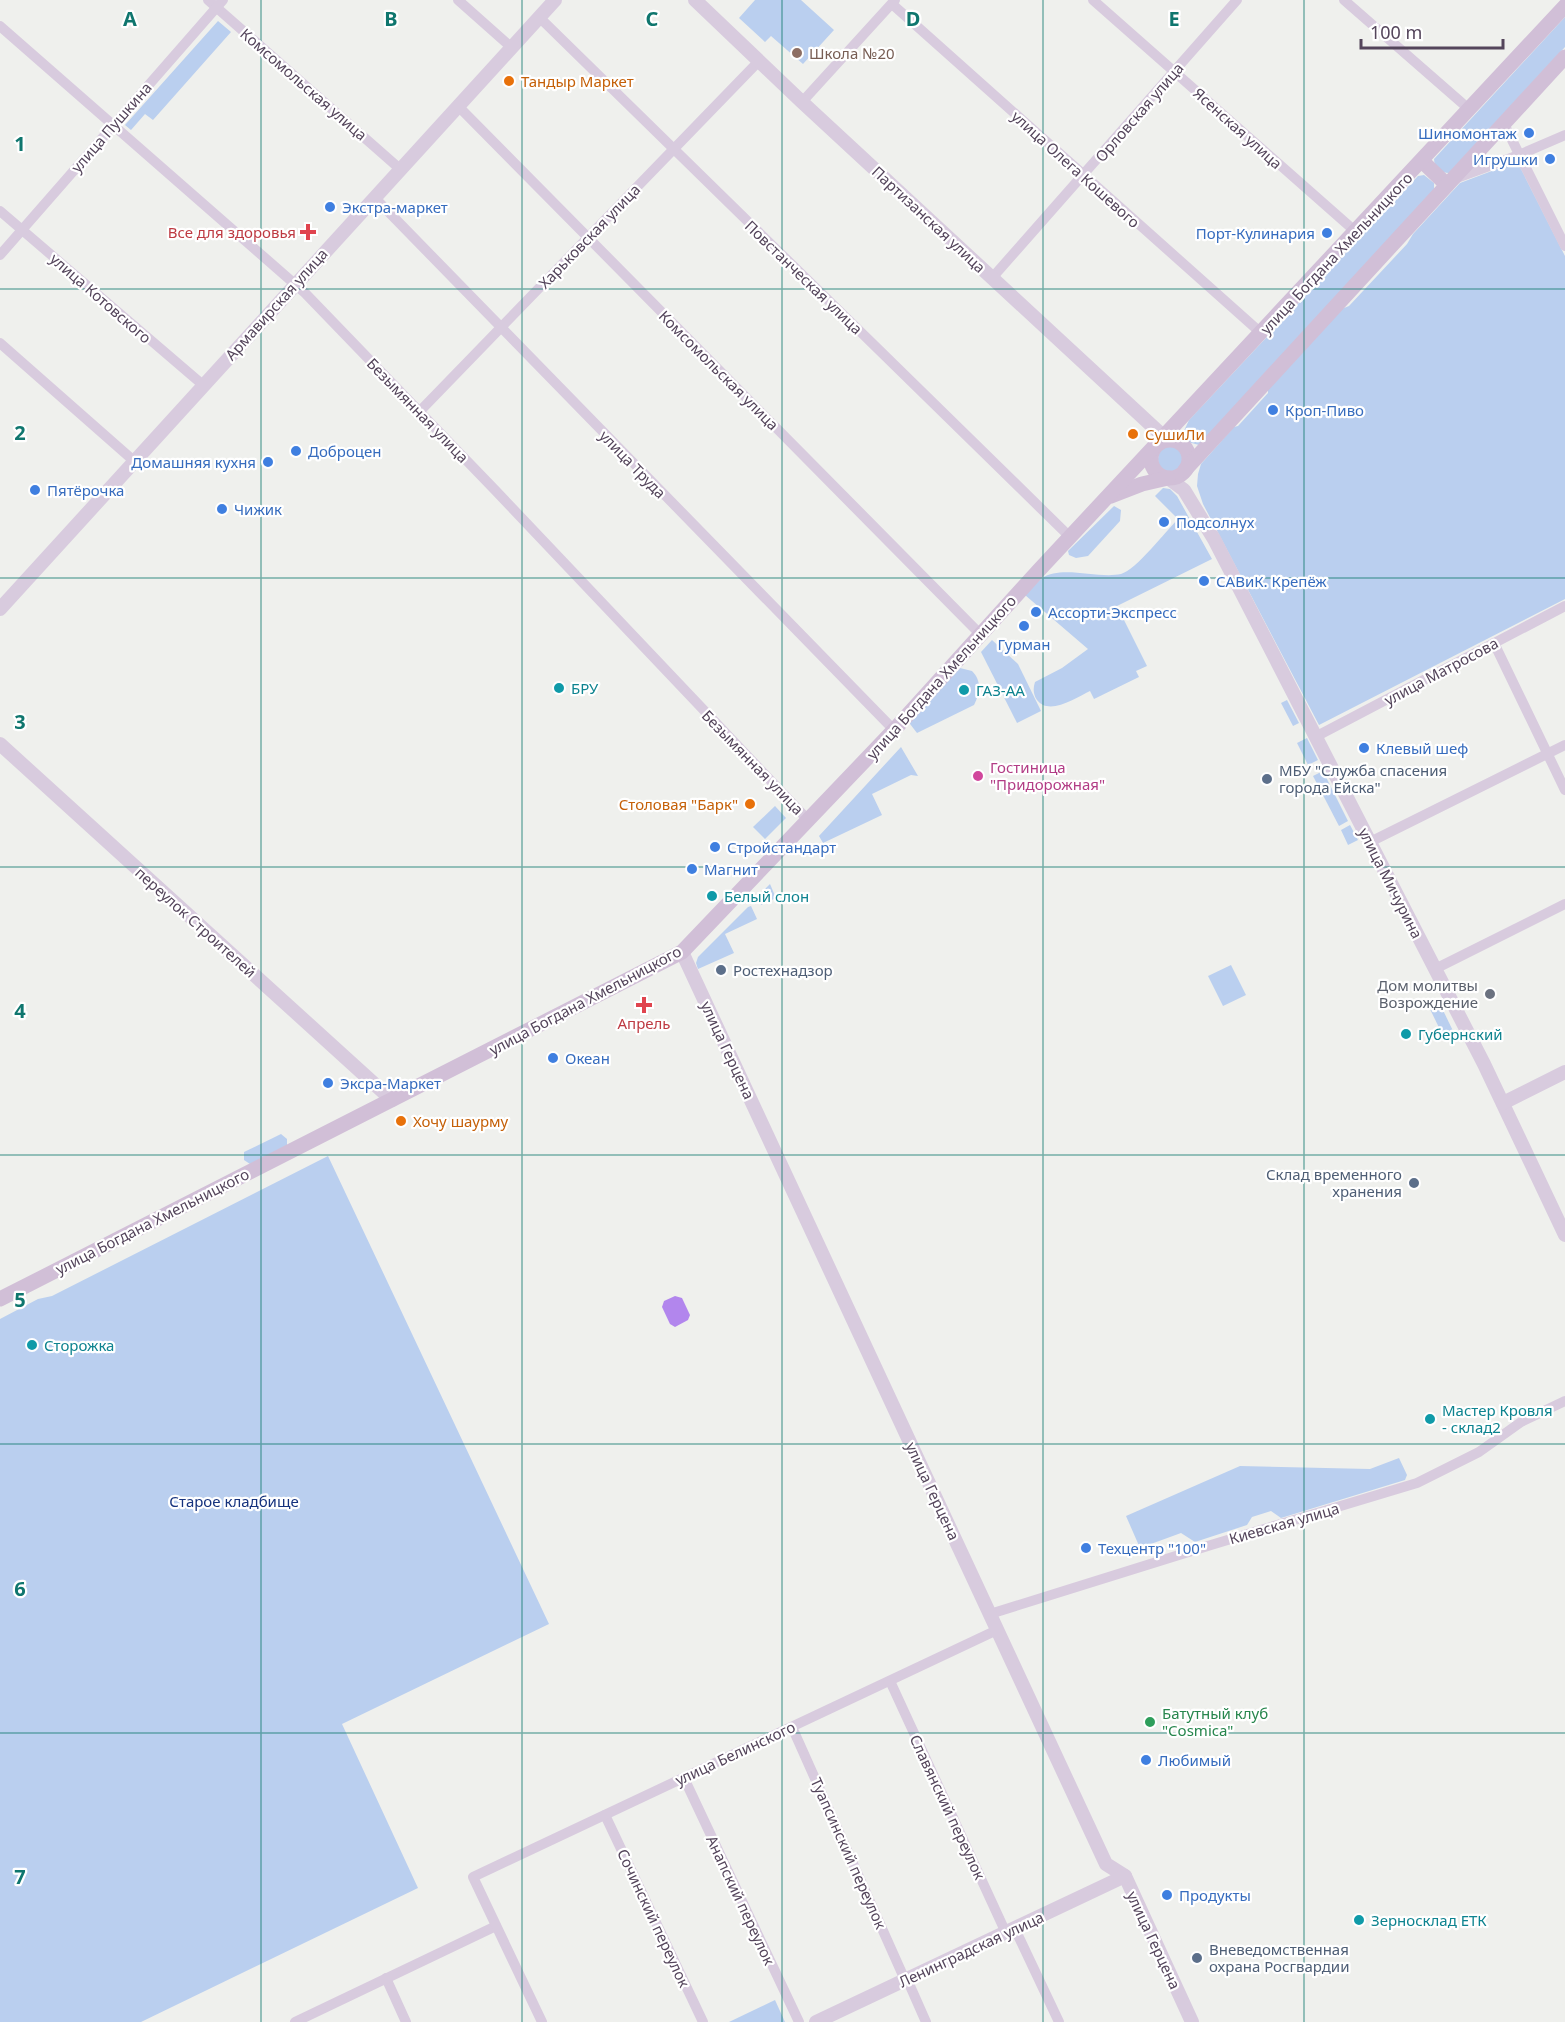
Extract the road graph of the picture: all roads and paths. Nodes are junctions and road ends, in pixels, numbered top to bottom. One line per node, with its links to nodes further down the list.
1 (458, 0): 12 (street)
2 (555, 0): 10 (street, Армавирская улица)
3 (695, 0): 14 (street, Партизанская улица)
4 (1093, 0): 15 (street, Ясенская улица)
5 (1237, 0): 15 (street, Орловская улица)
6 (1344, 0): 18 (street)
7 (894, 2): 16 (street); 26 (street, улица Олега Кошевого)
8 (216, 3): 19 (street, улица Пушкина); 25 (street, Комсомольская улица)
9 (1565, 6): 18 (main road, улица Богдана Хмельницкого)
10 (539, 17): 12 (street, Армавирская улица); 22 (street, Повстанческая улица)
11 (0, 26): 19 (street, Безымянная улица)
12 (512, 47): 17 (street, Армавирская улица)
13 (1565, 57): 20 (main road)
14 (759, 61): 16 (street, Партизанская улица); 22 (street, Харьковская улица)
15 (1175, 71): 26 (street, Орловская улица); 31 (street, Ясенская улица)
16 (802, 102): 35 (street, Партизанская улица)
17 (458, 106): 25 (street, Армавирская улица); 32 (street, Комсомольская улица)
18 (1470, 110): 24 (main road, улица Богдана Хмельницкого)
19 (113, 124): 30 (street, улица Пушкина); 36 (street, Безымянная улица)
20 (1503, 124): 23 (street); 27 (main road)
21 (1565, 135): 23 (street)
22 (674, 149): 32 (street, Харьковская улица); 48 (street, Повстанческая улица)
23 (1519, 155): 27 (street); 33 (street)
24 (1422, 161): 27 (main road); 31 (main road, улица Богдана Хмельницкого)
25 (400, 169): 28 (street, Армавирская улица)
26 (1083, 176): 35 (street, Орловская улица); 38 (street, улица Олега Кошевого)
27 (1449, 183): 44 (main road)
28 (374, 197): 36 (street, Армавирская улица); 37 (street, улица Труда)
29 (0, 211): 30 (street, улица Котовского)
30 (22, 230): 34 (street, улица Пушкина); 40 (street, улица Котовского)
31 (1356, 232): 38 (main road, улица Богдана Хмельницкого)
32 (588, 238): 37 (street, Харьковская улица); 51 (street, Комсомольская улица)
33 (1565, 246)
34 (0, 255)
35 (992, 278): 42 (street, Партизанская улица)
36 (294, 284): 40 (street, Армавирская улица); 41 (street, Безымянная улица)
37 (502, 327): 41 (street, Харьковская улица); 53 (street, улица Труда)
38 (1261, 333): 42 (main road, улица Богдана Хмельницкого)
39 (0, 343): 43 (street)
40 (203, 385): 43 (street, Армавирская улица)
41 (420, 411): 59 (street, Безымянная улица)
42 (1160, 442): 44 (main road); 45 (main road); 46 (main road, улица Богдана Хмельницкого)
43 (134, 461): 50 (street, Армавирская улица)
44 (1185, 470): 45 (main road); 47 (street, улица Мичурина)
45 (1168, 478): 46 (main road, улица Богдана Хмельницкого); 47 (street, улица Мичурина)
46 (1106, 499): 48 (main road, улица Богдана Хмельницкого)
47 (1211, 534): 54 (street, улица Мичурина)
48 (1070, 537): 51 (main road, улица Богдана Хмельницкого)
49 (1565, 606): 52 (street, улица Матросова)
50 (0, 609)
51 (980, 634): 53 (main road, улица Богдана Хмельницкого)
52 (1494, 644): 54 (street, улица Матросова); 57 (street)
53 (894, 730): 59 (main road, улица Богдана Хмельницкого)
54 (1317, 736): 60 (street, улица Мичурина)
55 (0, 744): 65 (street, переулок Строителей)
56 (1565, 745): 57 (street)
57 (1548, 754): 58 (street); 60 (street)
58 (1565, 790)
59 (809, 821): 62 (main road, улица Богдана Хмельницкого)
60 (1370, 842): 63 (street, улица Мичурина)
61 (1565, 904): 63 (street)
62 (682, 952): 65 (main road, улица Богдана Хмельницкого); 70 (street, улица Герцена)
63 (1436, 969): 66 (street, улица Мичурина)
64 (1565, 1072): 66 (street)
65 (392, 1100): 68 (main road, улица Богдана Хмельницкого)
66 (1503, 1103): 67 (street, улица Мичурина)
67 (1565, 1235)
68 (0, 1299)
69 (1565, 1401): 70 (street, Киевская улица)
70 (990, 1614): 71 (street, улица Герцена)
71 (997, 1630): 72 (street, улица Белинского); 76 (street, улица Герцена)
72 (890, 1681): 73 (street, улица Белинского); 80 (street, Славянский переулок)
73 (792, 1727): 74 (street, улица Белинского); 82 (street, Туапсинский переулок)
74 (684, 1778): 75 (street, улица Белинского); 87 (street, Анапский переулок)
75 (605, 1815): 79 (street, улица Белинского); 86 (street, Сочинский переулок)
76 (1106, 1864): 77 (street, улица Герцена); 78 (street)
77 (1125, 1876): 78 (street, Ленинградская улица); 91 (street, улица Герцена)
78 (1100, 1888): 80 (street, Ленинградская улица)
79 (496, 1926): 81 (street); 85 (street)
80 (1010, 1931): 82 (street, Ленинградская улица); 90 (street, Славянский переулок)
81 (386, 1978): 83 (street); 84 (street)
82 (906, 1980): 88 (street, Ленинградская улица); 89 (street, Туапсинский переулок)
83 (295, 2022)
84 (406, 2022)
85 (542, 2022)
86 (703, 2022)
87 (799, 2022)
88 (816, 2022)
89 (926, 2022)
90 (1059, 2022)
91 (1192, 2022)

